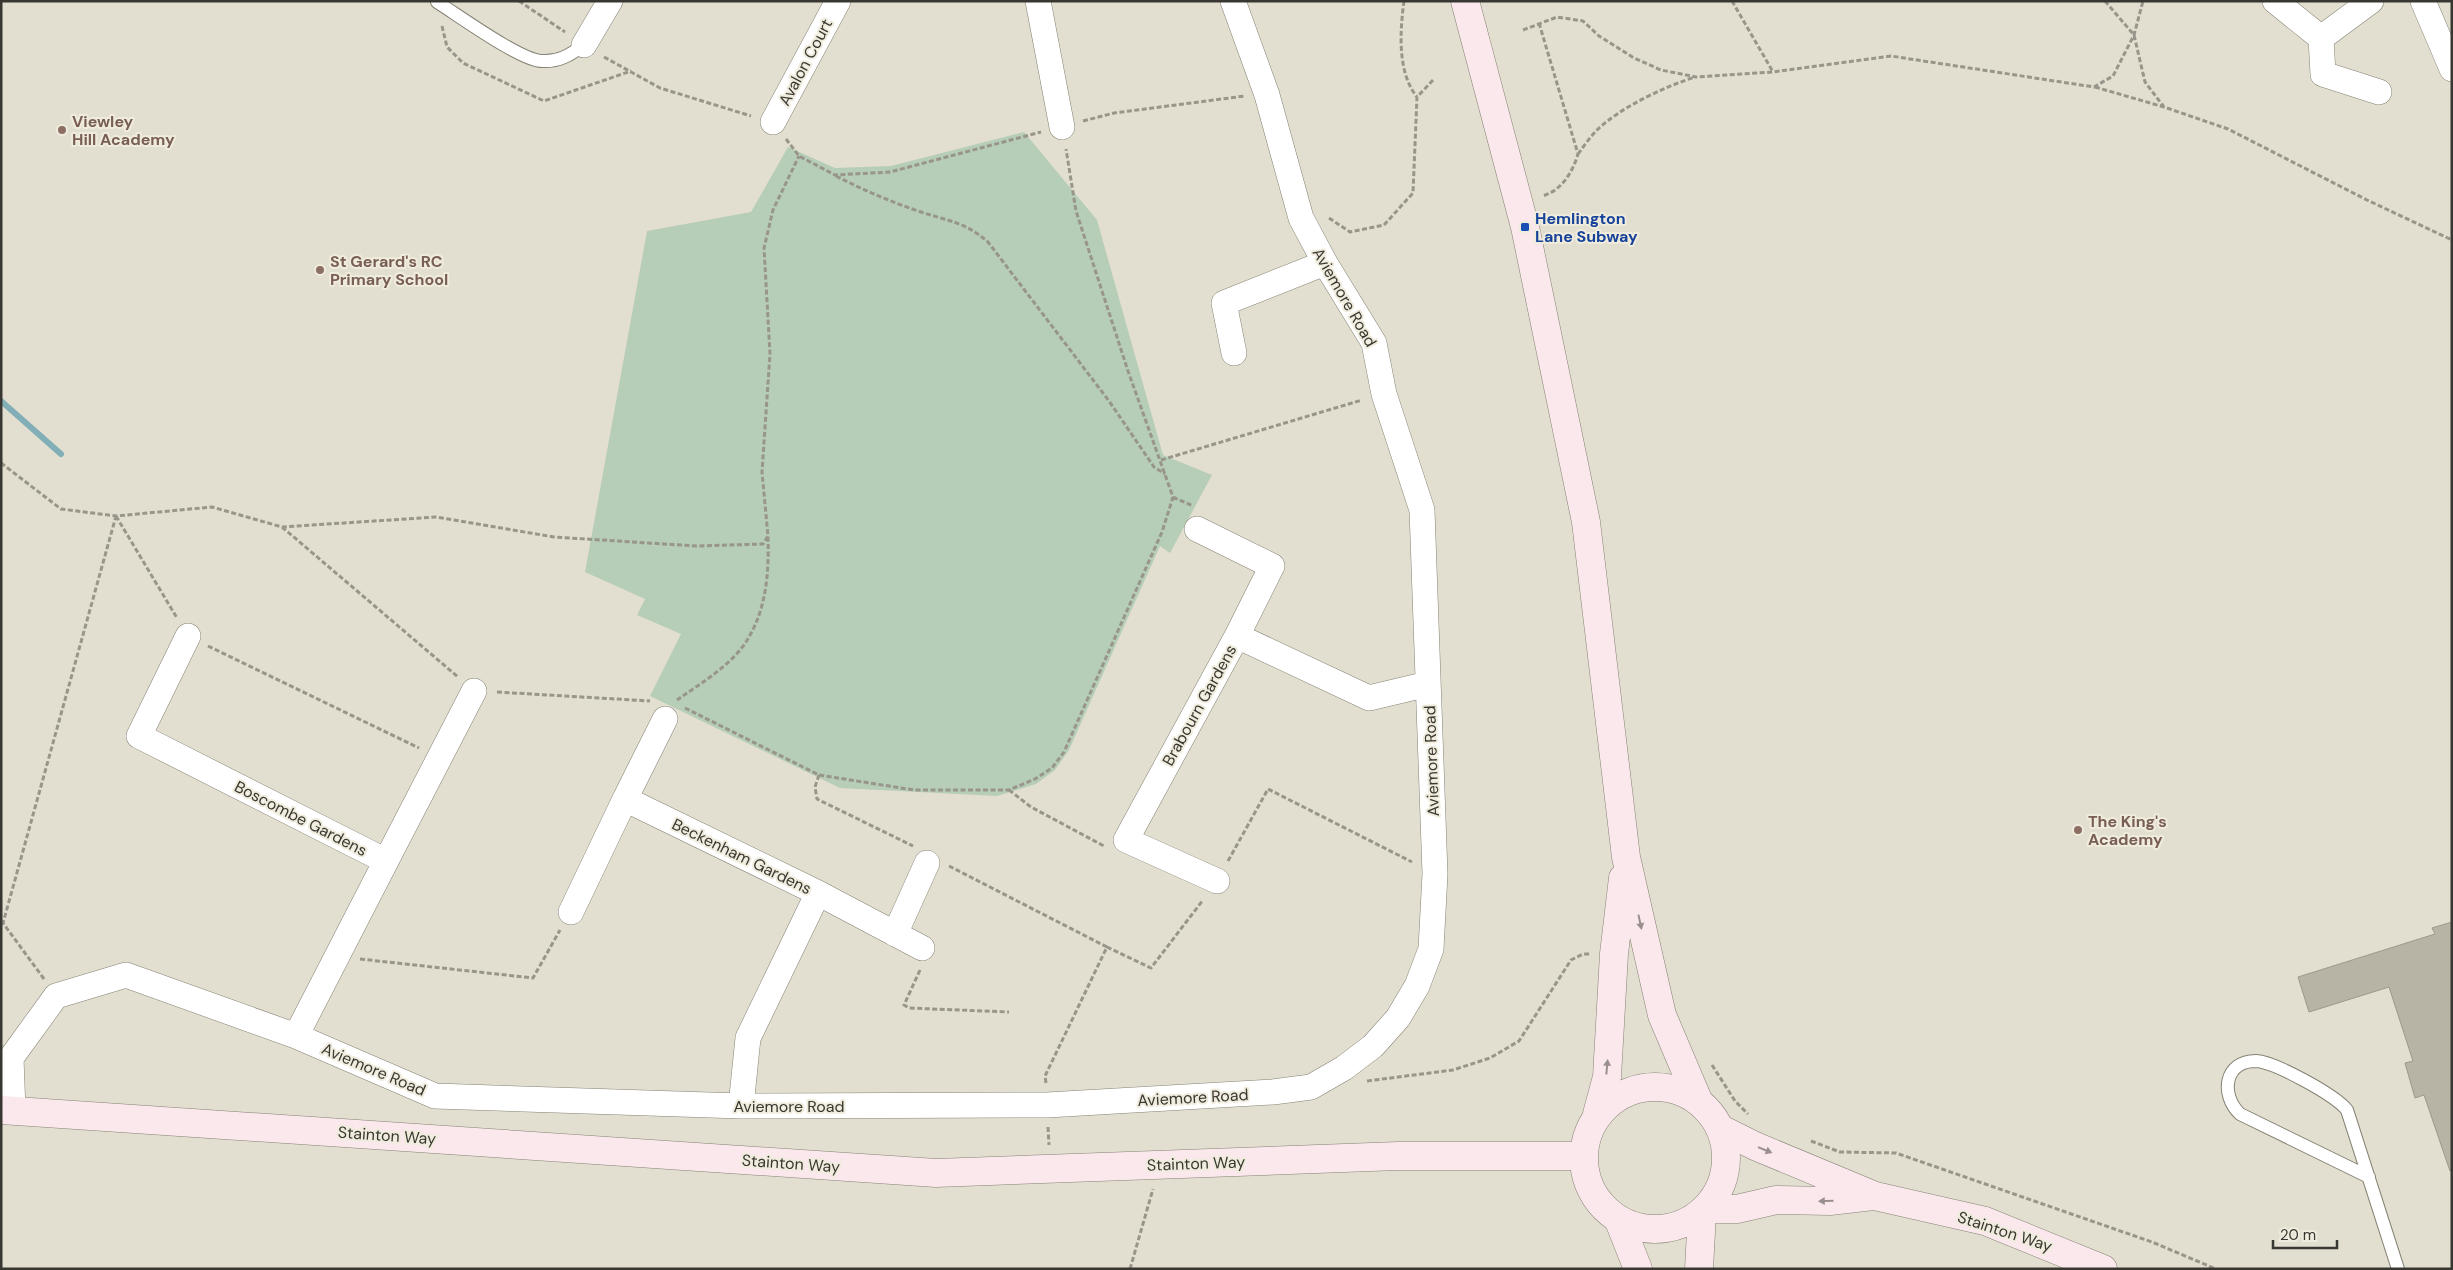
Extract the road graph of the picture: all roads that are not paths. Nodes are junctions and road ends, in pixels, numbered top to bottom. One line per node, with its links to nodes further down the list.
1 (610, 1): 11 (street)
2 (838, 1): 14 (street, Avalon Court)
3 (1038, 1): 15 (street)
4 (1233, 1): 16 (street, Aviemore Road)
5 (1465, 1): 25 (street)
6 (2275, 1): 10 (street)
7 (2371, 1): 10 (street)
8 (2423, 1): 12 (street)
9 (437, 2): 11 (lane)
10 (2321, 38): 13 (street)
11 (584, 45)
12 (2452, 69)
13 (2379, 92)
14 (773, 122)
15 (1062, 126)
16 (1325, 263): 17 (street); 21 (street, Aviemore Road)
17 (1234, 353)
18 (1197, 529): 20 (street)
19 (188, 636): 26 (street, Boscombe Gardens)
20 (1237, 636): 21 (street, Brabourn Gardens); 28 (street, Brabourn Gardens)
21 (1428, 684): 35 (street, Aviemore Road)
22 (474, 691): 26 (street)
23 (659, 710): 24 (street)
24 (625, 800): 29 (street, Beckenham Gardens); 30 (street)
25 (1626, 857): 34 (street, one-way to 34); 37 (street, one-way to 25)
26 (386, 861): 33 (street, Boscombe Gardens)
27 (926, 863): 31 (street)
28 (1217, 881)
29 (818, 894): 31 (street); 35 (street, Beckenham Gardens)
30 (570, 912)
31 (895, 934): 32 (street)
32 (922, 948)
33 (296, 1036): 35 (street, Aviemore Road); 36 (street, Aviemore Road)
34 (1698, 1100): 37 (street); 38 (street)
35 (740, 1106)
36 (7, 1110): 39 (street, Stainton Way)
37 (1597, 1114): 39 (street)
38 (1721, 1129): 41 (street, Stainton Way, one-way to 41); 42 (street)
39 (1582, 1156): 43 (street)
40 (2369, 1177): 40 (lane); 47 (lane)
41 (1875, 1196): 42 (street, Stainton Way, one-way to 42); 46 (street, Stainton Way)
42 (1704, 1211): 43 (street); 45 (street)
43 (1619, 1221): 44 (street)
44 (1638, 1269)
45 (1699, 1269)
46 (2103, 1269)
47 (2398, 1269)

